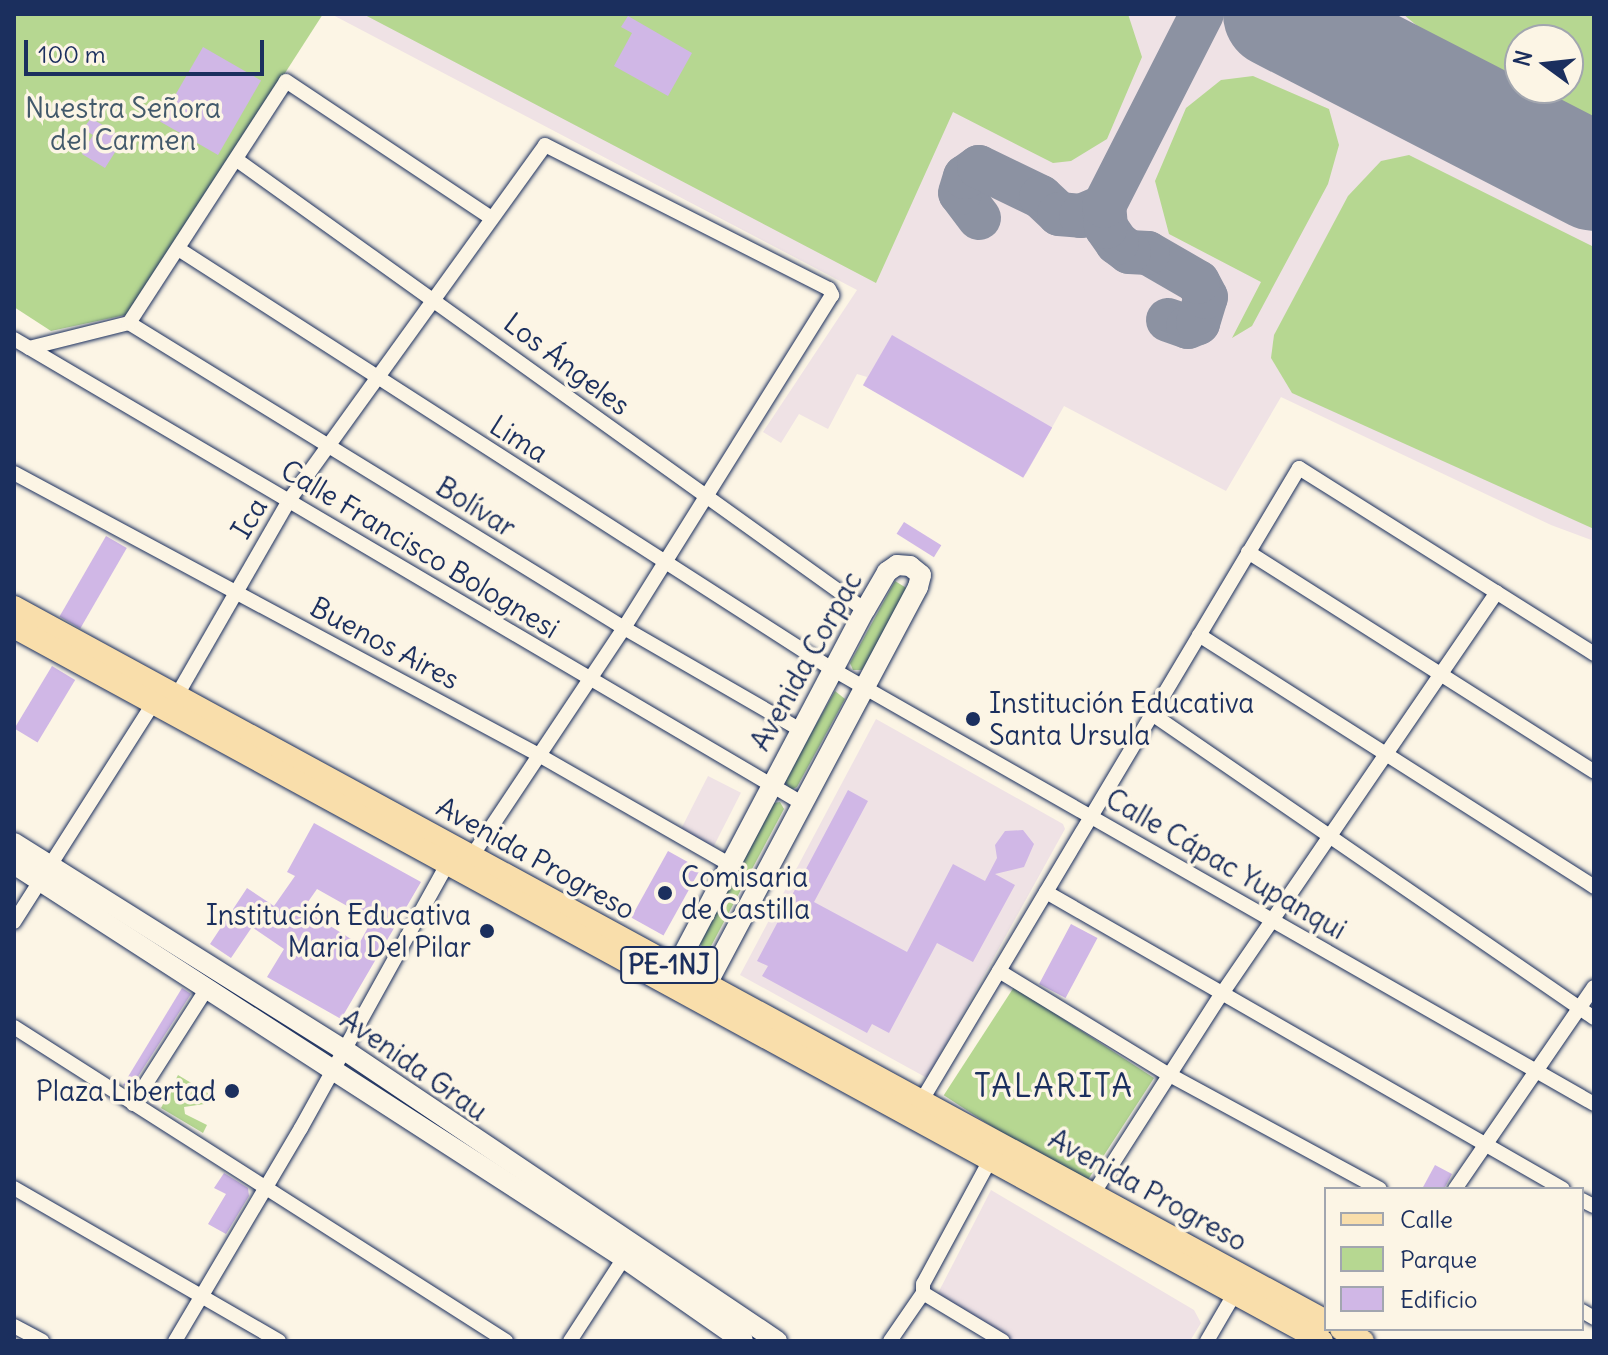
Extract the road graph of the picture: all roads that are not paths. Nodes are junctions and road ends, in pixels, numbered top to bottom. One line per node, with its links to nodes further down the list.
1 (237, 160): 2 (street); 3 (street); 4 (street, Los Ángeles)
2 (490, 217): 4 (street, Ica); 12 (street, Ica)
3 (180, 250): 5 (street); 8 (street, Lima)
4 (437, 300): 8 (street, Ica); 12 (street, Los Ángeles)
5 (129, 323): 7 (street); 9 (street, Bolívar)
6 (14, 339): 7 (street, Calle Francisco Bolognesi)
7 (29, 348): 11 (street, Calle Francisco Bolognesi)
8 (379, 381): 9 (street, Ica); 14 (street, Lima)
9 (330, 448): 11 (street, Ica); 20 (street, Bolívar)
10 (14, 473): 16 (street, Buenos Aires)
11 (290, 499): 16 (street, Ica); 25 (street, Calle Francisco Bolognesi)
12 (705, 500): 14 (street); 18 (street, Los Ángeles)
13 (1248, 552): 15 (street); 21 (street); 24 (street)
14 (666, 562): 20 (street); 23 (street, Lima)
15 (1497, 592): 22 (street); 24 (street)
16 (235, 593): 27 (street, Ica); 31 (street, Buenos Aires)
17 (14, 607): 27 (main road, Avenida Progreso / PE-1NJ)
18 (865, 610): 23 (street, Avenida Corpac); 26 (street, Avenida Corpac)
19 (14, 627): 28 (main road, Avenida Progreso / PE-1NJ)
20 (624, 628): 25 (street); 30 (street, Bolívar)
21 (1199, 635): 29 (street); 32 (street)
22 (1594, 654)
23 (832, 669): 26 (street, Calle Cápac Yupanqui); 30 (street, Avenida Corpac)
24 (1442, 674): 32 (street); 33 (street)
25 (586, 680): 31 (street); 34 (street, Calle Francisco Bolognesi)
26 (863, 687): 35 (street, Avenida Corpac); 36 (street, Calle Cápac Yupanqui)
27 (176, 697): 28 (street); 39 (main road, Avenida Progreso / PE-1NJ)
28 (153, 704): 39 (main road, Avenida Progreso / PE-1NJ); 42 (street)
29 (1152, 714): 36 (street); 37 (street)
30 (799, 729): 34 (street, Avenida Corpac)
31 (537, 754): 39 (street); 41 (street, Buenos Aires)
32 (1387, 756): 37 (street); 43 (street)
33 (1594, 772)
34 (770, 785): 35 (street, Calle Francisco Bolognesi); 41 (street, Avenida Corpac)
35 (800, 802): 51 (street, Avenida Corpac)
36 (1091, 816): 44 (street); 45 (street, Calle Cápac Yupanqui)
37 (1329, 837): 45 (street); 53 (street)
38 (14, 843): 42 (street, Avenida Grau)
39 (459, 861): 48 (main road, Avenida Progreso / PE-1NJ); 56 (street)
40 (14, 864): 42 (street, Avenida Grau)
41 (729, 864): 48 (street, Avenida Corpac)
42 (46, 871): 46 (street); 50 (street, Avenida Grau); 56 (street, Avenida Grau)
43 (1594, 887)
44 (1046, 892): 47 (street); 52 (street)
45 (1273, 920): 52 (street); 58 (street, Calle Cápac Yupanqui)
46 (14, 922)
47 (999, 971): 59 (street); 60 (street)
48 (671, 976): 51 (main road, Avenida Progreso / PE-1NJ)
49 (1594, 987): 53 (street)
50 (206, 990): 57 (street, Avenida Grau); 61 (street)
51 (702, 993): 60 (main road, Avenida Progreso / PE-1NJ); 64 (main road, Avenida Progreso / PE-1NJ)
52 (1221, 995): 59 (street); 63 (street)
53 (1579, 1008): 54 (street); 58 (street)
54 (1594, 1018)
55 (14, 1027): 61 (street)
56 (343, 1049): 57 (street); 83 (street, Avenida Grau)
57 (331, 1068): 69 (street); 71 (street, Avenida Grau)
58 (1535, 1071): 62 (street, Calle Cápac Yupanqui); 63 (street)
59 (1168, 1074): 65 (street); 70 (street)
60 (922, 1100): 70 (main road, Avenida Progreso / PE-1NJ)
61 (133, 1104): 69 (street)
62 (1594, 1104)
63 (1484, 1146): 66 (street); 67 (street)
64 (991, 1158): 72 (main road, Avenida Progreso / PE-1NJ); 73 (street)
65 (1376, 1187)
66 (1456, 1187)
67 (1559, 1187)
68 (14, 1188): 74 (street)
69 (266, 1189): 74 (street); 80 (street)
70 (1093, 1194): 72 (main road, Avenida Progreso / PE-1NJ)
71 (624, 1258): 81 (street); 82 (street, Avenida Grau)
72 (1240, 1285): 75 (main road, Avenida Progreso / PE-1NJ); 86 (street); 87 (main road, Avenida Progreso / PE-1NJ)
73 (923, 1293): 84 (street); 85 (street)
74 (198, 1295): 78 (street); 79 (street)
75 (1324, 1320)
76 (14, 1326): 77 (street)
77 (42, 1341)
78 (175, 1341)
79 (279, 1341)
80 (506, 1341)
81 (570, 1341)
82 (743, 1341)
83 (777, 1341)
84 (890, 1341)
85 (1003, 1341)
86 (1207, 1341)
87 (1322, 1341)

